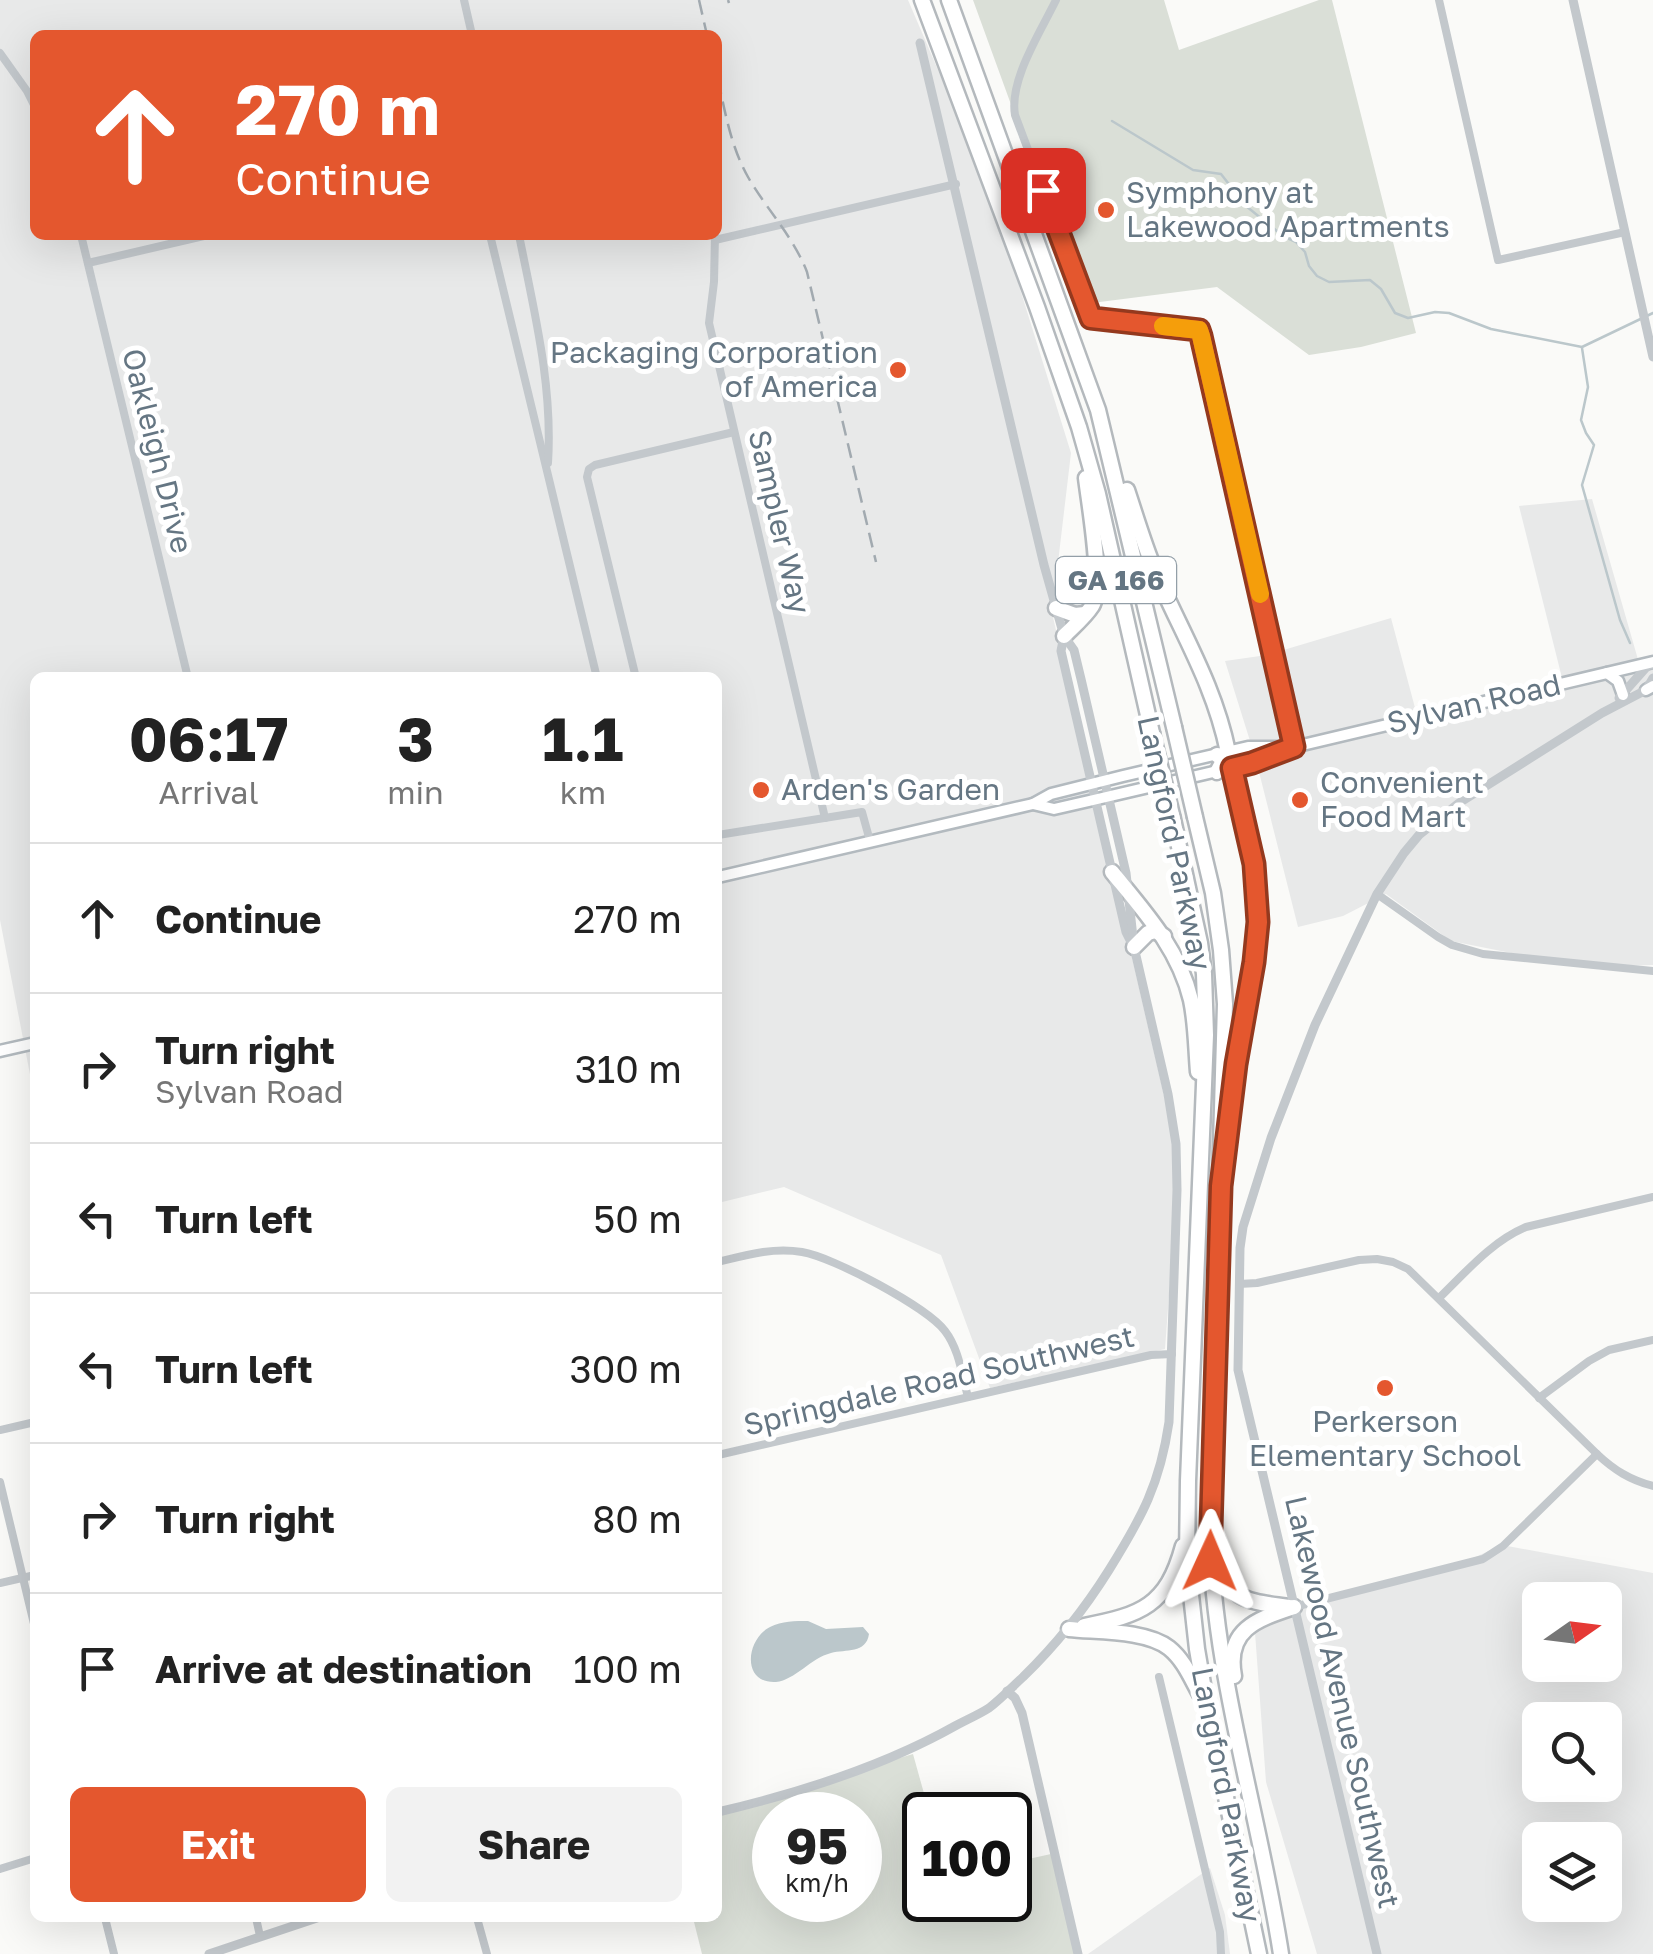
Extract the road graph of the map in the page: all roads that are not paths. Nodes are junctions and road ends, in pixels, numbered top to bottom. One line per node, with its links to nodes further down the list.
1 (464, 0): 7 (street)
2 (922, 0): 23 (highway, Langford Parkway / GA 166)
3 (949, 0): 22 (highway, Langford Parkway / GA 166)
4 (1056, 0): 38 (street)
5 (1439, 0): 12 (street)
6 (1572, 0): 12 (street)
7 (471, 30)
8 (920, 43): 11 (street)
9 (0, 53): 10 (street)
10 (30, 97)
11 (956, 184): 13 (street); 26 (street)
12 (1625, 232): 20 (street)
13 (722, 236)
14 (82, 240): 19 (street, Oakleigh Drive)
15 (187, 240): 19 (street)
16 (491, 240): 25 (street)
17 (520, 240): 25 (street)
18 (715, 240): 24 (street, Sampler Way)
19 (88, 263): 30 (street, Oakleigh Drive)
20 (1650, 332): 21 (street)
21 (1653, 357)
22 (1098, 410): 39 (highway); 58 (highway, Langford Parkway / GA 166, bridge)
23 (1079, 427): 27 (highway); 57 (highway, Langford Parkway / GA 166, bridge)
24 (734, 432): 32 (street); 45 (street, Sampler Way)
25 (547, 472): 31 (street)
26 (1056, 608): 27 (highway); 28 (street)
27 (1085, 614): 28 (highway)
28 (1064, 636): 40 (street); 41 (street)
29 (1652, 664): 33 (main road, Sylvan Road); 36 (street)
30 (187, 672)
31 (595, 672)
32 (635, 672)
33 (1607, 673): 36 (main road); 38 (main road, Sylvan Road)
34 (1653, 678): 35 (street)
35 (1649, 688): 37 (street)
36 (1623, 694): 37 (street)
37 (1602, 713): 51 (street, Lakewood Avenue Southwest)
38 (1294, 747): 39 (main road, Sylvan Road)
39 (1224, 761): 40 (main road, Sylvan Road); 42 (main road, Sylvan Road); 58 (highway)
40 (1105, 780): 41 (main road, Sylvan Road); 42 (street)
41 (1090, 784): 43 (street); 44 (main road, Sylvan Road)
42 (1108, 796): 43 (main road, Sylvan Road); 50 (street)
43 (1094, 800): 44 (main road, Sylvan Road); 48 (street)
44 (1034, 804): 47 (main road, Sylvan Road)
45 (825, 818): 46 (street); 47 (street)
46 (722, 834)
47 (870, 841): 49 (main road, Sylvan Road)
48 (1112, 872): 50 (highway); 53 (street)
49 (722, 876)
50 (1128, 892): 52 (highway); 53 (street)
51 (1377, 894): 54 (street); 61 (street, Lakewood Avenue Southwest)
52 (1164, 936): 53 (highway); 57 (highway)
53 (1134, 947): 64 (street)
54 (1653, 971)
55 (30, 1043): 56 (main road)
56 (0, 1051)
57 (1202, 1126): 74 (highway, Langford Parkway / GA 166)
58 (1221, 1186): 73 (highway, Langford Parkway / GA 166)
59 (1653, 1196): 62 (street)
60 (722, 1261): 65 (street)
61 (1239, 1284): 62 (street); 79 (street, Lakewood Avenue Southwest)
62 (1439, 1298): 66 (street)
63 (1653, 1340): 66 (street)
64 (1172, 1354): 65 (street, Springdale Road Southwest); 80 (street)
65 (968, 1397): 69 (street, Springdale Road Southwest)
66 (1539, 1398): 70 (street)
67 (30, 1423): 68 (street)
68 (0, 1430)
69 (722, 1454)
70 (1596, 1454): 72 (street); 79 (street)
71 (0, 1482): 76 (street)
72 (1653, 1486)
73 (1212, 1506): 79 (highway); 84 (highway, Langford Parkway / GA 166)
74 (1186, 1532): 80 (highway); 83 (highway, Langford Parkway / GA 166)
75 (30, 1576): 76 (street)
76 (23, 1578): 77 (street); 78 (street)
77 (0, 1583)
78 (30, 1607)
79 (1294, 1607): 84 (highway); 100 (street, Lakewood Avenue Southwest)
80 (1069, 1629): 82 (street); 83 (highway)
81 (1160, 1677): 97 (street)
82 (1007, 1691): 85 (street); 96 (street)
83 (1207, 1707): 98 (highway, Langford Parkway / GA 166)
84 (1242, 1754): 99 (highway, Langford Parkway / GA 166)
85 (722, 1811)
86 (30, 1860): 87 (street)
87 (0, 1869)
88 (106, 1922): 93 (street)
89 (257, 1922): 92 (street)
90 (304, 1922): 92 (street)
91 (478, 1922): 95 (street)
92 (260, 1936): 94 (street)
93 (114, 1954)
94 (209, 1954)
95 (486, 1954)
96 (1078, 1954)
97 (1221, 1954)
98 (1258, 1954)
99 (1283, 1954)
100 (1377, 1954)

